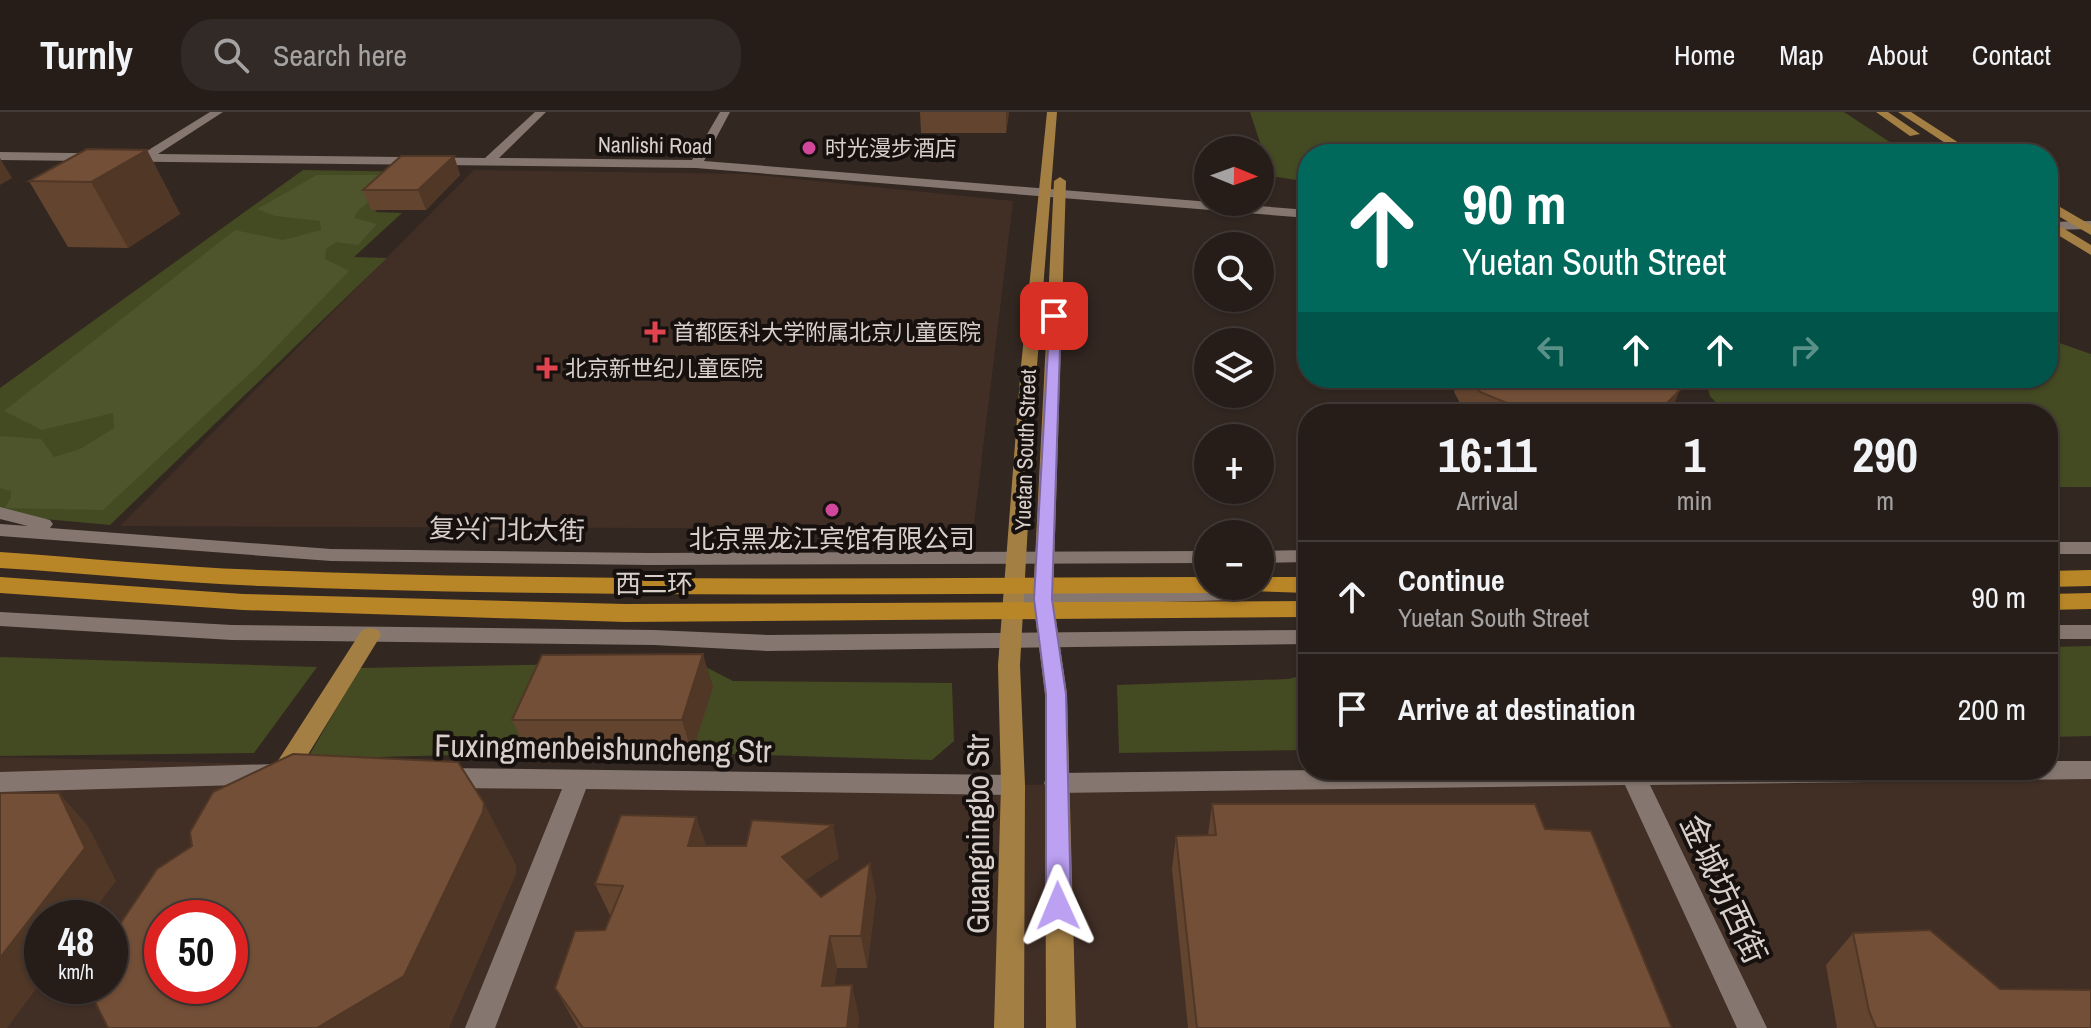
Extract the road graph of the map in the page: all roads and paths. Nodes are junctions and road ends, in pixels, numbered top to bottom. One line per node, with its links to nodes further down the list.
1 (218, 112): 11 (street)
2 (541, 112): 12 (street)
3 (725, 112): 13 (street)
4 (1052, 112): 14 (main road, Yuetan South Street)
5 (1064, 112): 14 (main road, Yuetan South Street)
6 (1881, 112): 8 (main road)
7 (1903, 112): 9 (main road)
8 (1930, 144)
9 (1954, 144)
10 (0, 156): 11 (street, Nanlishi Road)
11 (146, 157): 12 (street, Nanlishi Road)
12 (488, 162): 13 (street, Nanlishi Road)
13 (696, 164): 14 (street, Nanlishi Road)
14 (1053, 194): 16 (street, Nanlishi Road); 29 (main road, Yuetan South Street); 30 (main road, Yuetan South Street)
15 (2058, 210): 18 (main road)
16 (1298, 213)
17 (2058, 225): 18 (street)
18 (2088, 227)
19 (2058, 230): 20 (main road)
20 (2091, 251)
21 (0, 513): 23 (street)
22 (0, 530): 23 (street, 复兴门北大街)
23 (137, 538): 29 (street, 复兴门北大街)
24 (2058, 548): 25 (street)
25 (2091, 548)
26 (1298, 556): 28 (street)
27 (1194, 557): 30 (street, 复兴门北大街)
28 (1274, 557)
29 (1015, 558): 30 (street, 复兴门北大街); 39 (main road, Yuetan South Street)
30 (1044, 559): 40 (main road, Yuetan South Street)
31 (0, 560): 37 (highway, 西二环)
32 (2091, 578): 33 (highway)
33 (2058, 579)
34 (0, 585): 44 (highway, 西二环)
35 (1274, 585): 36 (highway)
36 (1298, 585)
37 (1194, 589)
38 (1194, 590): 40 (street)
39 (1013, 599): 40 (street); 54 (main road, Guangningbo Str)
40 (1043, 599): 53 (main road, Yuetan South Street)
41 (1223, 600): 51 (street)
42 (2091, 601): 43 (highway)
43 (2058, 602)
44 (1298, 609)
45 (0, 619): 47 (street)
46 (0, 627): 47 (street)
47 (119, 627): 50 (street)
48 (2058, 632): 49 (street)
49 (2091, 632)
50 (370, 635): 54 (street); 57 (main road)
51 (1233, 636): 52 (street); 53 (street)
52 (1298, 637)
53 (1048, 638): 54 (street); 64 (main road)
54 (1010, 641): 65 (main road, Guangningbo Str)
55 (2091, 770): 56 (street)
56 (2058, 771)
57 (283, 774): 58 (street); 63 (street); 66 (main road)
58 (314, 775)
59 (422, 777): 62 (street, Fuxingmenbeishuncheng Str)
60 (1403, 780): 64 (street)
61 (1635, 780): 70 (street, 金城坊西街)
62 (577, 781): 65 (street, Fuxingmenbeishuncheng Str); 67 (street)
63 (0, 782)
64 (1056, 783): 69 (main road)
65 (1013, 785): 68 (main road, Guangningbo Str)
66 (266, 800)
67 (480, 1028)
68 (1009, 1028)
69 (1061, 1028)
70 (1752, 1028)

